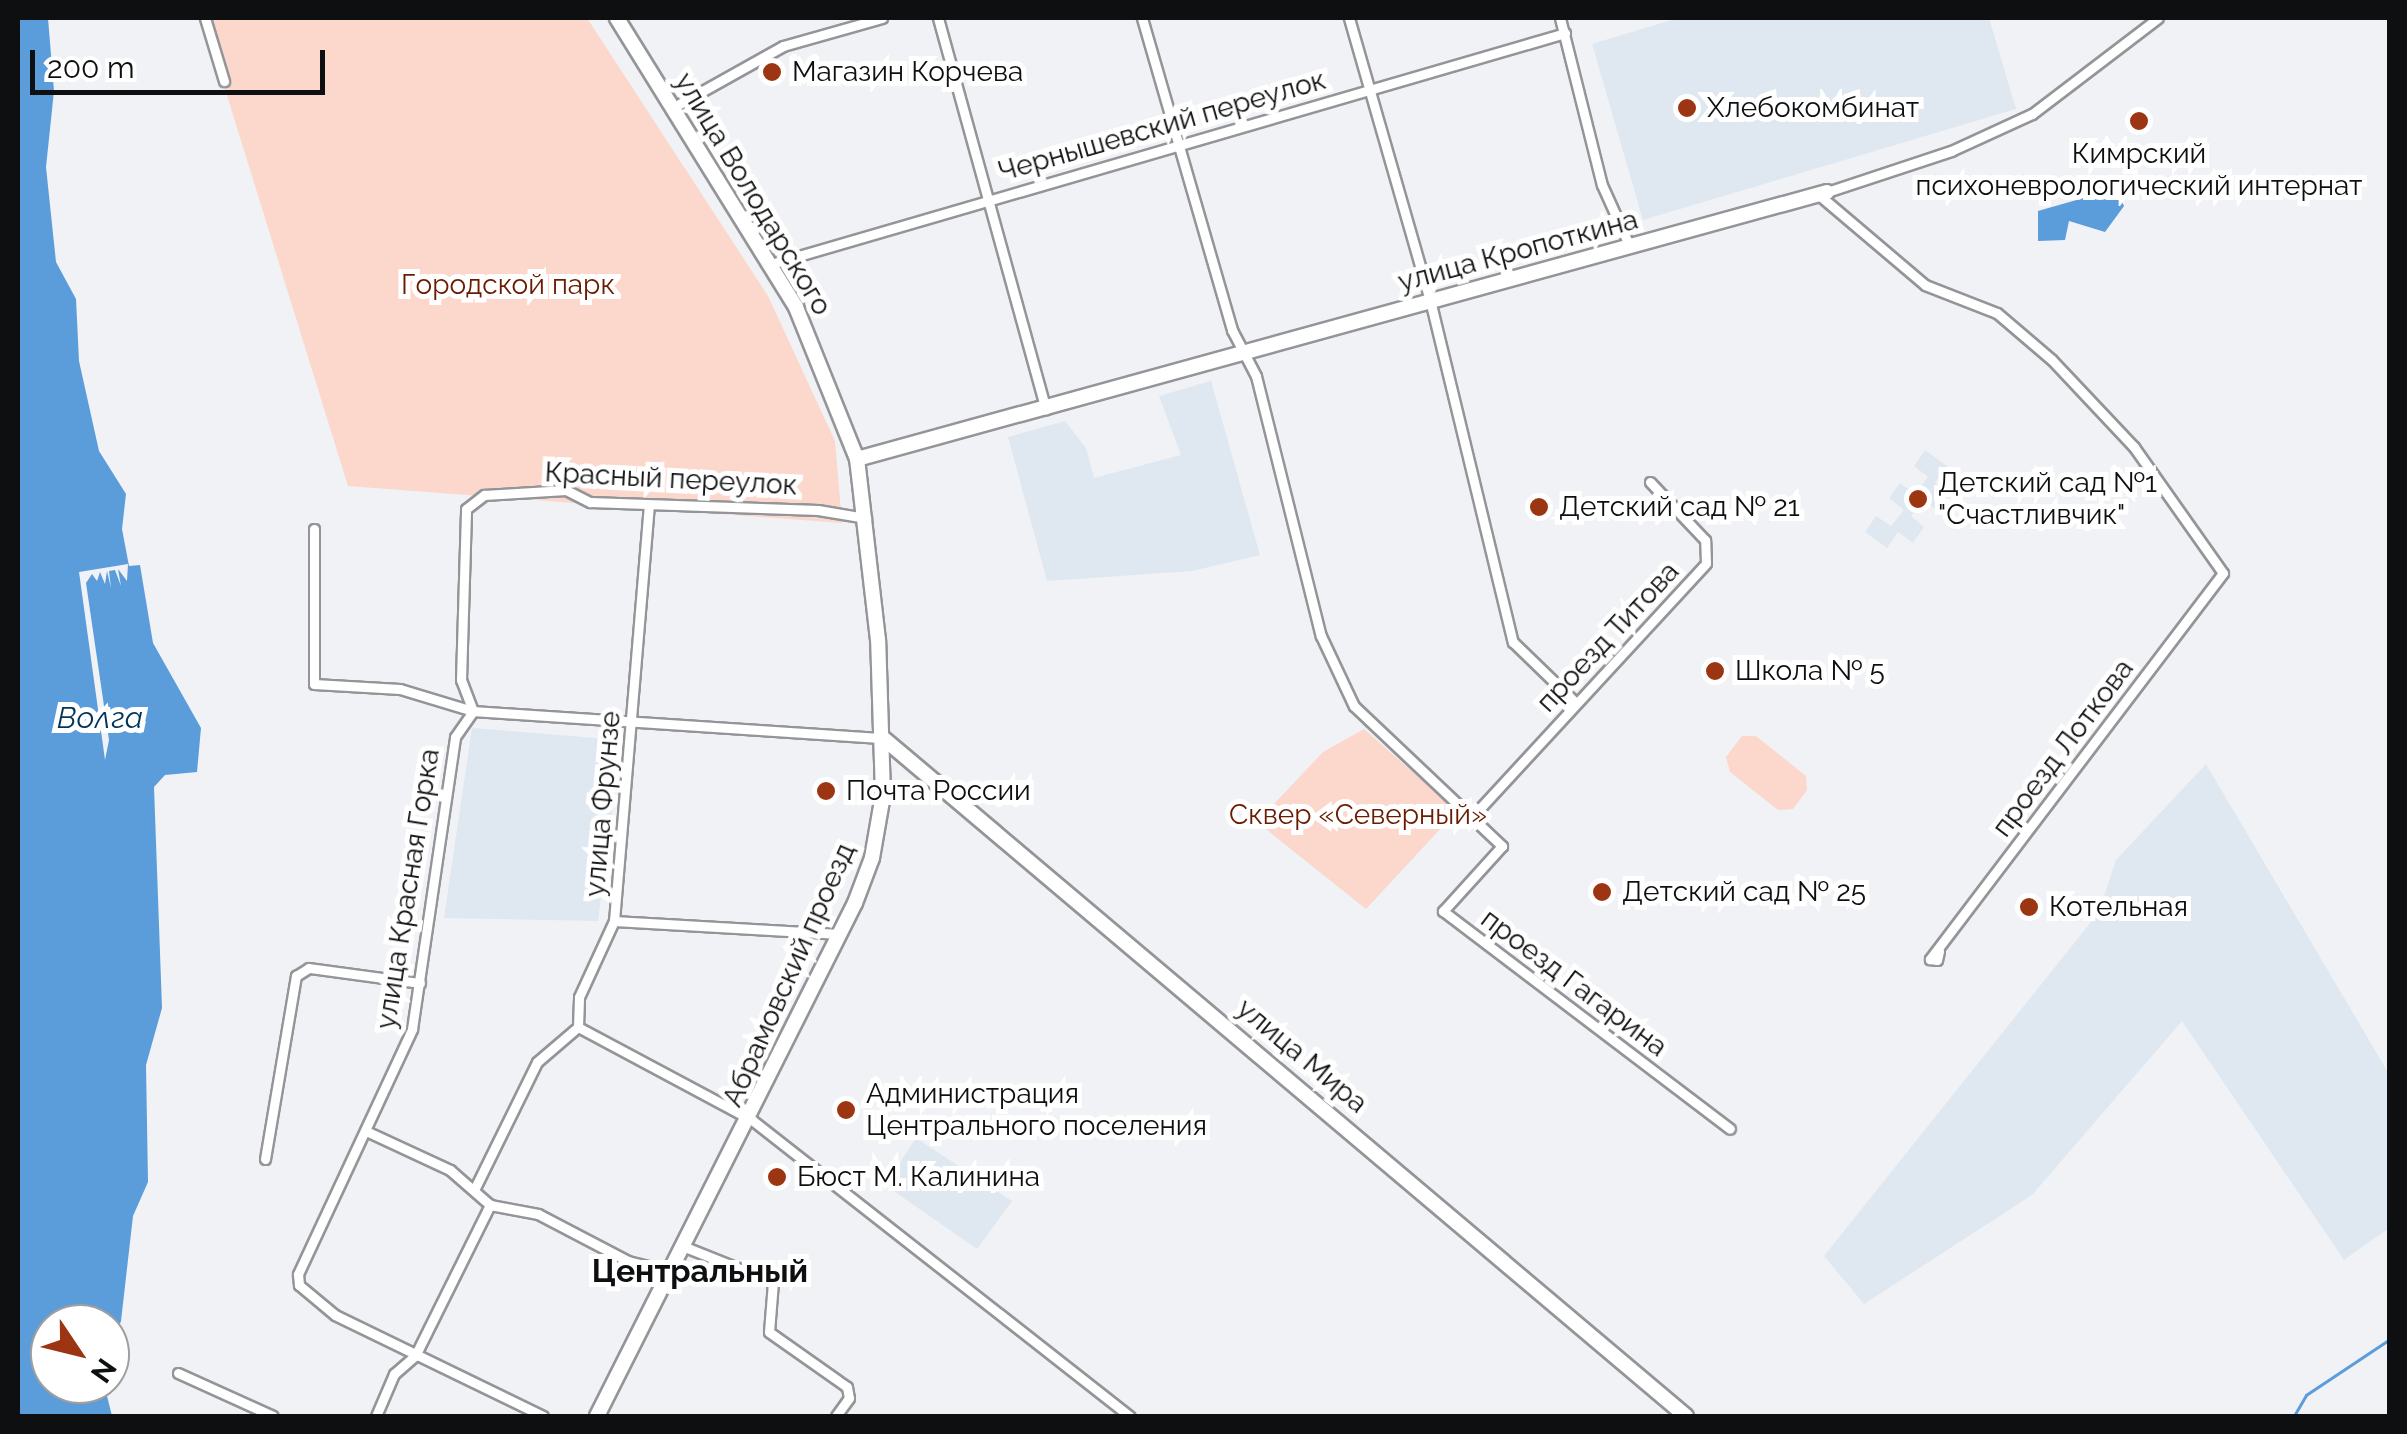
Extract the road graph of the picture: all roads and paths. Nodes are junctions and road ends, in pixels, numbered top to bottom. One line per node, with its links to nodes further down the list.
1 (205, 18): 10 (street)
2 (616, 18): 12 (street, улица Володарского)
3 (882, 18): 12 (street)
4 (938, 18): 15 (street)
5 (1142, 18): 13 (street, проезд Гагарина)
6 (1349, 18): 11 (street)
7 (1560, 18): 9 (street)
8 (2158, 18): 14 (street, улица Кропоткина)
9 (1565, 32): 11 (street, Чернышевский переулок); 16 (street)
10 (224, 81)
11 (1367, 90): 13 (street, Чернышевский переулок); 18 (street)
12 (674, 107): 17 (street, улица Володарского)
13 (1177, 144): 15 (street, Чернышевский переулок); 19 (street, проезд Гагарина)
14 (1823, 193): 16 (street, улица Кропоткина); 33 (street, проезд Лоткова)
15 (986, 201): 17 (street, Чернышевский переулок); 20 (street)
16 (1630, 248): 18 (street, улица Кропоткина)
17 (771, 264): 21 (street, улица Володарского)
18 (1430, 300): 19 (street, улица Кропоткина); 26 (street)
19 (1246, 351): 20 (street, улица Кропоткина); 30 (street, проезд Гагарина)
20 (1046, 409): 21 (street, улица Кропоткина)
21 (857, 459): 24 (street, Абрамовский проезд)
22 (1650, 482): 26 (street, проезд Титова)
23 (649, 505): 24 (street, Красный переулок); 27 (street, Красный переулок); 28 (street, улица Фрунзе)
24 (866, 518): 29 (street, Абрамовский проезд)
25 (314, 529): 27 (street)
26 (1576, 702): 30 (street, проезд Титова)
27 (472, 711): 28 (street); 34 (street, улица Красная Горка)
28 (634, 723): 29 (street); 31 (street, улица Фрунзе)
29 (884, 738): 32 (street, Абрамовский проезд); 52 (street, улица Мира)
30 (1472, 818): 37 (street, проезд Гагарина)
31 (614, 921): 32 (street); 35 (street, улица Фрунзе)
32 (840, 934): 36 (street, Абрамовский проезд)
33 (1938, 951)
34 (420, 984): 38 (street, улица Красная Горка); 39 (street)
35 (578, 1027): 36 (street); 40 (street)
36 (752, 1120): 42 (street, Абрамовский проезд); 51 (street)
37 (1730, 1130)
38 (366, 1132): 40 (street); 44 (street, улица Красная Горка)
39 (265, 1159)
40 (476, 1186): 41 (street)
41 (490, 1204): 43 (street); 44 (street)
42 (685, 1246): 43 (street, Абрамовский проезд); 50 (street)
43 (672, 1272): 49 (street, Абрамовский проезд)
44 (415, 1356): 47 (street); 48 (street)
45 (178, 1373): 46 (street)
46 (273, 1416)
47 (376, 1416)
48 (543, 1416)
49 (597, 1416)
50 (836, 1416)
51 (1130, 1416)
52 (1686, 1416)

